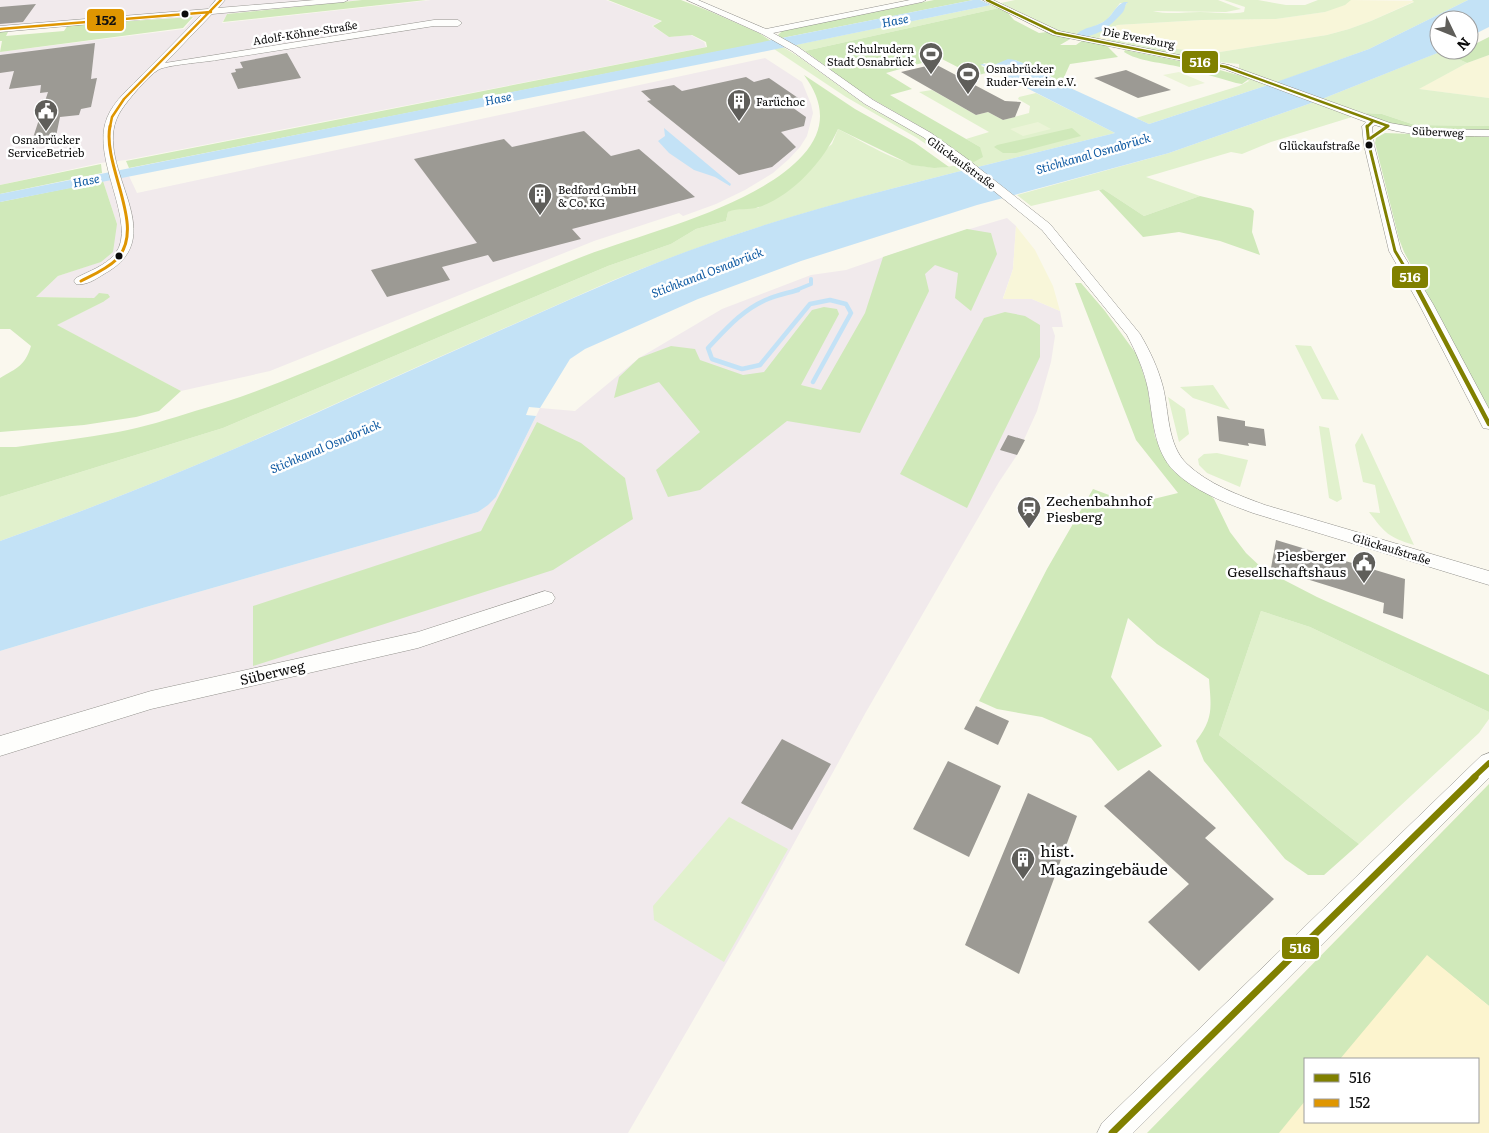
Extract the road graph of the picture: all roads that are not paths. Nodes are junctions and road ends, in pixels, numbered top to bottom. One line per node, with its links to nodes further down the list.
1 (221, 0): 8 (street)
2 (344, 0): 8 (street)
3 (691, 0): 11 (street, Glückaufstraße)
4 (922, 0): 7 (street)
5 (987, 0): 13 (street, Die Eversburg)
6 (854, 3): 7 (street)
7 (870, 10): 11 (street)
8 (210, 12): 10 (street); 12 (street)
9 (458, 23): 12 (street, Adolf-Köhne-Straße)
10 (0, 30)
11 (765, 32): 21 (street, Glückaufstraße)
12 (156, 67): 17 (street)
13 (1373, 121): 14 (street, Süberweg); 16 (street)
14 (1388, 126): 15 (street, Süberweg); 16 (street)
15 (1489, 133)
16 (1368, 140): 20 (street)
17 (112, 167): 18 (street)
18 (117, 188): 19 (street)
19 (81, 281)
20 (1489, 424)
21 (1489, 578)
22 (545, 598): 23 (street, Süberweg)
23 (0, 746)
24 (1489, 763): 25 (street)
25 (1112, 1133)

